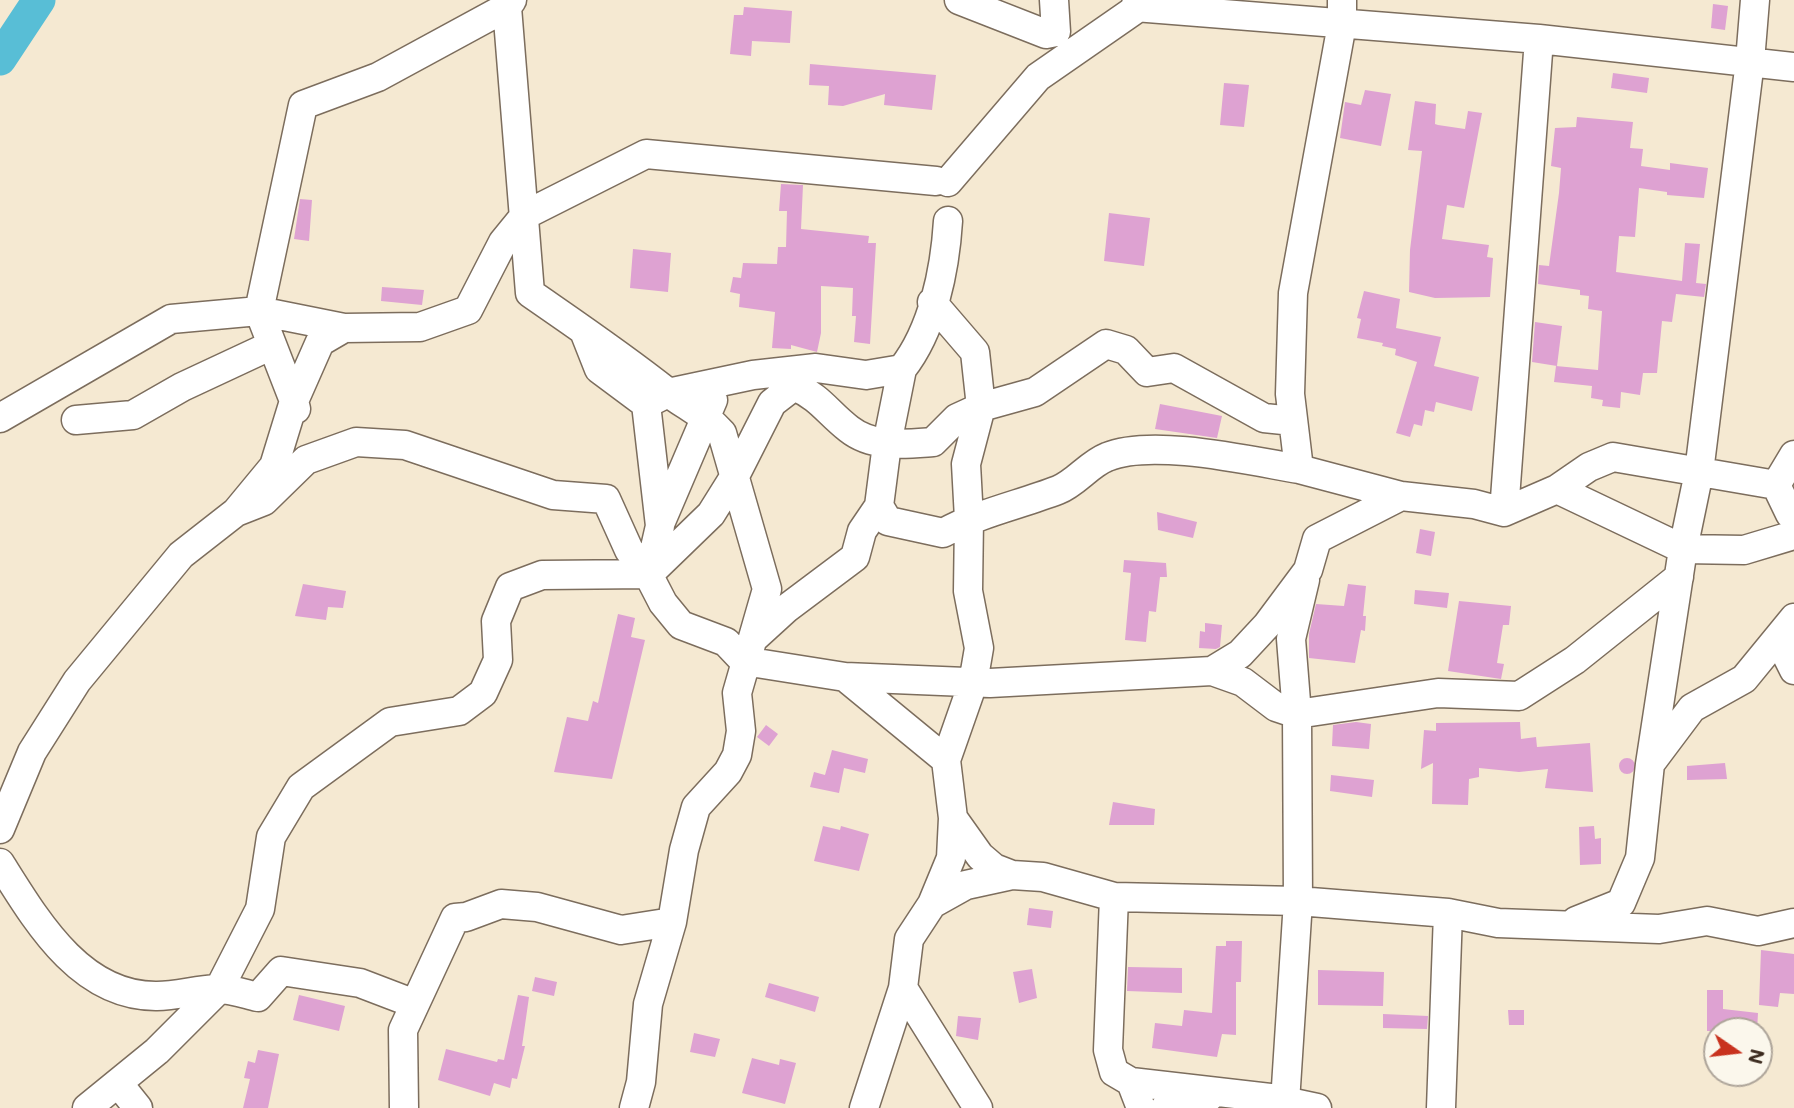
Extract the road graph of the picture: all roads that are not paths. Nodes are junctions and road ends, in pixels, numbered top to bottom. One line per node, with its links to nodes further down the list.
1 (959, 0): 2 (street)
2 (1054, 0)
3 (1755, 0): 8 (street)
4 (510, 4): 10 (street); 13 (street)
5 (1142, 4): 6 (street); 10 (street)
6 (1342, 12): 7 (street); 24 (street)
7 (1539, 39): 8 (street); 36 (street)
8 (1750, 61): 9 (street); 29 (street)
9 (1794, 67)
10 (525, 215): 14 (street); 18 (street)
11 (948, 221): 12 (street)
12 (932, 302): 16 (street); 20 (street)
13 (259, 312): 14 (street); 15 (street); 22 (street)
14 (344, 328): 19 (street)
15 (272, 345): 19 (street); 23 (street)
16 (902, 369): 17 (street); 25 (street)
17 (721, 382): 18 (street); 21 (street)
18 (657, 399): 21 (street); 39 (street)
19 (294, 401): 27 (street); 35 (street)
20 (981, 407): 24 (street); 25 (street); 38 (street)
21 (706, 416): 30 (street); 39 (street)
22 (0, 418)
23 (76, 420)
24 (1293, 421): 28 (street)
25 (887, 444): 30 (street); 34 (street)
26 (1794, 455): 31 (street)
27 (306, 460): 35 (street); 43 (street)
28 (1299, 469): 33 (street); 38 (street)
29 (1699, 472): 31 (street); 32 (street); 41 (street)
30 (736, 474): 43 (street); 46 (street)
31 (1776, 485): 37 (street)
32 (1557, 489): 36 (street); 41 (street)
33 (1401, 496): 36 (street); 42 (street)
34 (879, 506): 38 (street); 46 (street)
35 (236, 512): 55 (street)
36 (1504, 512)
37 (1794, 515)
38 (969, 519): 50 (street)
39 (660, 526): 43 (street)
40 (1794, 536): 41 (street)
41 (1683, 549): 44 (street)
42 (1308, 570): 48 (street); 51 (street)
43 (648, 574): 46 (street); 66 (street)
44 (1679, 577): 51 (street); 53 (street)
45 (1786, 629): 47 (street); 53 (street)
46 (748, 651): 49 (street); 62 (street)
47 (1794, 670)
48 (1212, 671): 50 (street); 51 (street)
49 (845, 677): 50 (street); 52 (street)
50 (973, 683): 52 (street)
51 (1297, 714): 59 (street)
52 (946, 760): 54 (street)
53 (1650, 764): 63 (street)
54 (953, 818): 57 (street); 60 (street)
55 (0, 829)
56 (0, 863): 66 (street)
57 (1012, 875): 58 (street); 60 (street)
58 (1114, 897): 59 (street); 68 (street)
59 (1298, 901): 61 (street); 71 (street)
60 (932, 904): 65 (street)
61 (1448, 913): 63 (street); 81 (street)
62 (672, 922): 67 (street); 75 (street)
63 (1570, 923): 64 (street)
64 (1794, 923)
65 (902, 988): 76 (street); 77 (street)
66 (219, 989): 67 (street); 69 (street)
67 (415, 1004): 74 (street)
68 (1131, 1082): 70 (street); 78 (street)
69 (118, 1083): 72 (street); 73 (street)
70 (1227, 1093): 71 (street); 79 (street)
71 (1273, 1103): 80 (street)
72 (87, 1108)
73 (138, 1108)
74 (404, 1108)
75 (634, 1108)
76 (864, 1108)
77 (978, 1108)
78 (1141, 1108)
79 (1164, 1108)
80 (1317, 1108)
81 (1441, 1108)

